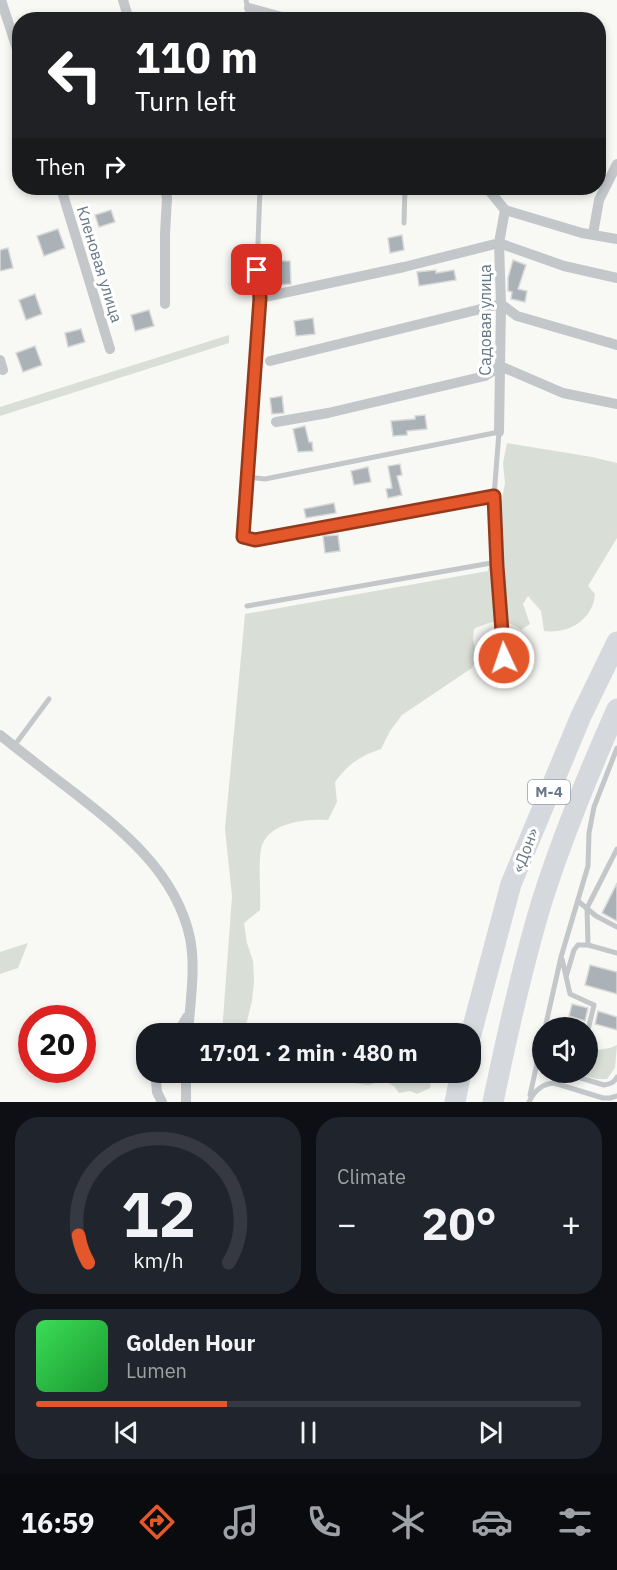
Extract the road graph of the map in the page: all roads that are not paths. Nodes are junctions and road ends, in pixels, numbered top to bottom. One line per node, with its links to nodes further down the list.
1 (1, 0): 2 (street)
2 (12, 34)
3 (617, 165): 4 (street)
4 (606, 186)
5 (63, 195): 21 (street, Кленовая улица)
6 (166, 195): 18 (street)
7 (260, 195): 17 (lane)
8 (405, 195): 12 (lane)
9 (493, 195): 11 (street)
10 (602, 195): 13 (street)
11 (505, 210): 13 (street); 15 (street, Садовая улица)
12 (404, 223)
13 (593, 234): 14 (street)
14 (617, 239)
15 (499, 243): 16 (street); 17 (street); 19 (street, Садовая улица)
16 (617, 278)
17 (260, 298): 27 (lane)
18 (165, 304)
19 (501, 304): 20 (street); 22 (street); 23 (street, Садовая улица)
20 (617, 345)
21 (110, 349)
22 (270, 361)
23 (500, 366): 24 (street); 25 (street); 26 (street, Садовая улица)
24 (617, 404)
25 (276, 423)
26 (499, 432): 27 (lane); 28 (lane)
27 (247, 477): 28 (lane)
28 (494, 496): 29 (lane)
29 (497, 562): 30 (lane); 32 (lane)
30 (247, 606)
31 (617, 642): 51 (highway, «Дон» / М-4)
32 (504, 658)
33 (48, 699): 36 (lane)
34 (617, 709): 65 (highway, «Дон» / М-4)
35 (0, 735): 36 (street)
36 (14, 746): 46 (street)
37 (617, 748): 39 (lane)
38 (617, 849): 40 (lane)
39 (578, 902): 40 (lane); 44 (lane)
40 (587, 908): 41 (lane); 42 (lane)
41 (617, 927)
42 (588, 945): 43 (lane); 45 (lane)
43 (617, 954)
44 (561, 957): 45 (lane); 47 (lane)
45 (565, 978): 48 (lane)
46 (190, 1008): 49 (street); 50 (street)
47 (547, 1017)
48 (591, 1017)
49 (184, 1023)
50 (189, 1023)
51 (474, 1023)
52 (617, 1077): 58 (lane)
53 (156, 1083): 62 (street)
54 (186, 1083): 63 (street)
55 (459, 1083): 64 (highway)
56 (533, 1083): 61 (lane)
57 (591, 1083): 59 (lane)
58 (598, 1083)
59 (587, 1094): 60 (lane); 61 (lane)
60 (617, 1096)
61 (529, 1101)
62 (162, 1102)
63 (186, 1102)
64 (455, 1102)
65 (493, 1102)

